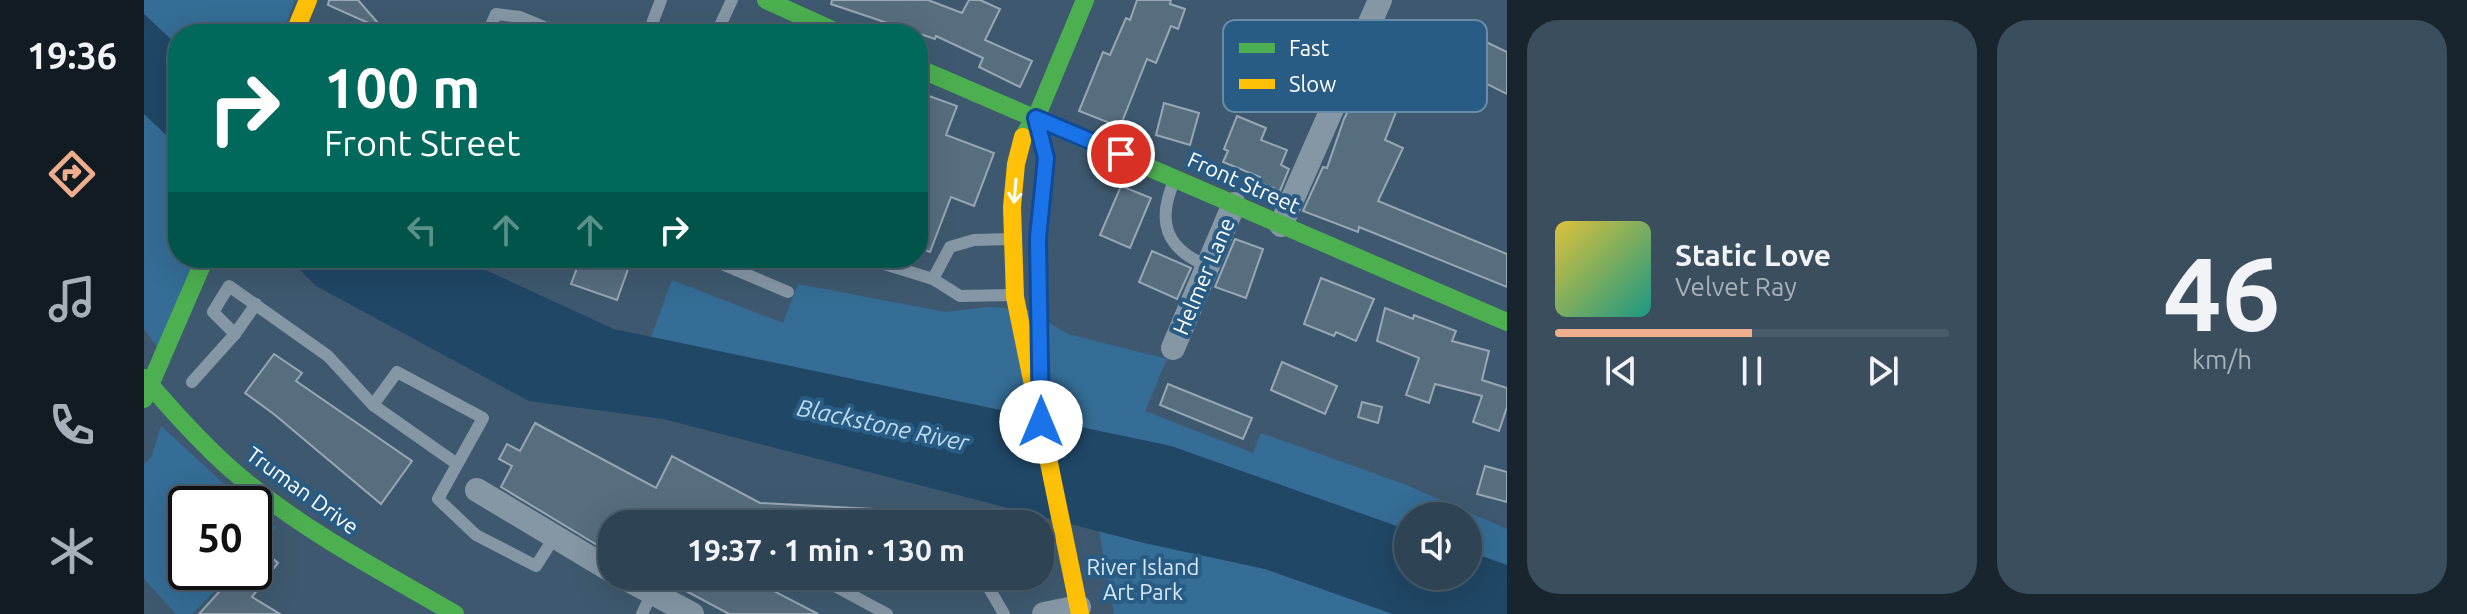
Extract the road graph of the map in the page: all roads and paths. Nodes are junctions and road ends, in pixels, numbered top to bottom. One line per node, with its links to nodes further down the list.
1 (308, 0): 9 (main road)
2 (661, 0): 12 (lane)
3 (732, 0): 13 (lane)
4 (766, 0): 7 (main road)
5 (1085, 0): 17 (main road)
6 (1380, 0): 8 (street)
7 (794, 6): 14 (main road)
8 (1371, 20)
9 (298, 24)
10 (492, 24): 11 (lane)
11 (537, 24)
12 (652, 24)
13 (721, 24)
14 (824, 24)
15 (928, 72): 17 (main road, Front Street)
16 (1331, 112): 20 (street)
17 (1036, 118): 18 (main road, Front Street); 21 (main road, one-way to 21); 37 (main road)
18 (1175, 178): 19 (main road, Front Street); 22 (lane)
19 (1234, 204): 20 (main road, Front Street); 22 (street, Helmer Lane)
20 (1281, 225): 30 (main road, Front Street)
21 (1013, 239): 26 (lane); 28 (main road)
22 (1207, 266): 32 (street, Helmer Lane)
23 (201, 268): 35 (main road, bridge)
24 (745, 268): 27 (lane)
25 (897, 268): 26 (lane)
26 (933, 279): 28 (lane)
27 (788, 292)
28 (1014, 295): 37 (main road)
29 (256, 304): 31 (lane); 31 (lane); 36 (lane)
30 (1507, 322)
31 (235, 334): 34 (lane)
32 (1173, 348)
33 (144, 378): 46 (main road, Truman Drive)
34 (192, 382)
35 (144, 399)
36 (373, 405): 38 (lane); 38 (lane)
37 (1041, 422): 45 (main road)
38 (457, 464): 40 (lane)
39 (477, 490): 40 (street)
40 (555, 536): 41 (street)
41 (598, 562)
42 (842, 590): 48 (lane)
43 (990, 590): 49 (lane)
44 (647, 603): 47 (street)
45 (1080, 610): 50 (street)
46 (455, 614)
47 (692, 614)
48 (887, 614)
49 (1004, 614)
50 (1044, 614)

